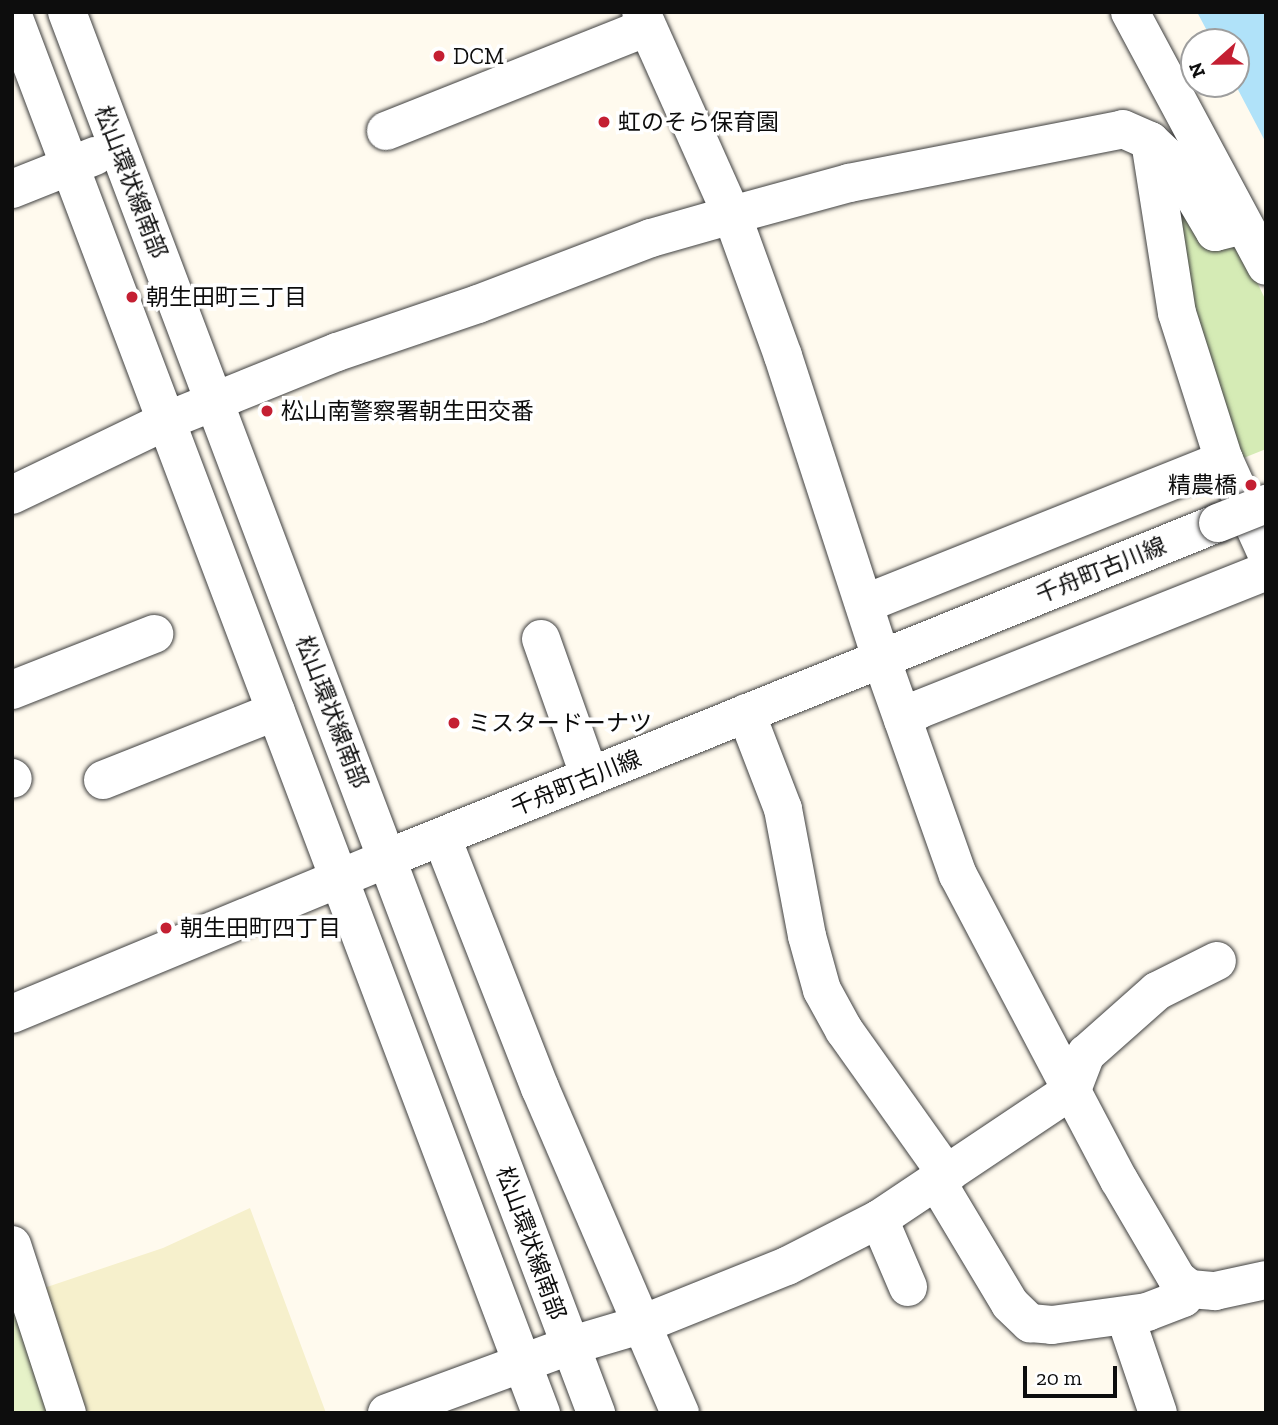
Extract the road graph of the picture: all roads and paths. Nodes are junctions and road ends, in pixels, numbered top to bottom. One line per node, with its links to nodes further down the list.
1 (67, 12): 7 (street, 松山環状線南部)
2 (1130, 12): 11 (street)
3 (12, 13): 8 (street)
4 (644, 19): 5 (street); 10 (street)
5 (386, 131)
6 (1150, 141): 10 (street); 11 (street); 15 (street)
7 (118, 147): 8 (street); 13 (street, 松山環状線南部)
8 (70, 165): 9 (street); 14 (street)
9 (12, 189)
10 (732, 215): 13 (street); 20 (street)
11 (1244, 225): 12 (street)
12 (1266, 266)
13 (214, 402): 14 (street); 31 (street, 松山環状線南部)
14 (166, 421): 16 (street); 25 (street)
15 (1224, 460): 18 (street); 20 (street)
16 (12, 495)
17 (1266, 504): 23 (street, 千舟町古川線, bridge)
18 (1266, 552)
19 (1266, 571): 27 (street)
20 (864, 604): 23 (street)
21 (153, 634): 24 (street)
22 (541, 639): 28 (street)
23 (881, 658): 26 (street, 千舟町古川線); 27 (street)
24 (12, 690)
25 (276, 711): 29 (street); 32 (street)
26 (746, 713): 28 (street, 千舟町古川線); 36 (street)
27 (903, 720): 35 (street)
28 (590, 777): 30 (street, 千舟町古川線)
29 (103, 780)
30 (442, 838): 31 (street, 千舟町古川線); 43 (street)
31 (388, 858): 32 (street, 千舟町古川線); 44 (street, 松山環状線南部)
32 (339, 878): 34 (street, 千舟町古川線); 45 (street)
33 (1217, 961): 35 (street)
34 (12, 1014)
35 (1072, 1090): 36 (street); 41 (street)
36 (942, 1178): 37 (street); 42 (street)
37 (879, 1219): 40 (street); 43 (street)
38 (12, 1245): 46 (street)
39 (1266, 1280): 41 (street)
40 (908, 1287)
41 (1190, 1289): 42 (street)
42 (1125, 1317): 51 (street)
43 (640, 1325): 44 (street); 50 (street)
44 (569, 1346): 45 (street); 49 (street, 松山環状線南部)
45 (522, 1363): 47 (street); 48 (street)
46 (67, 1413)
47 (387, 1413)
48 (541, 1413)
49 (596, 1413)
50 (680, 1413)
51 (1157, 1413)

